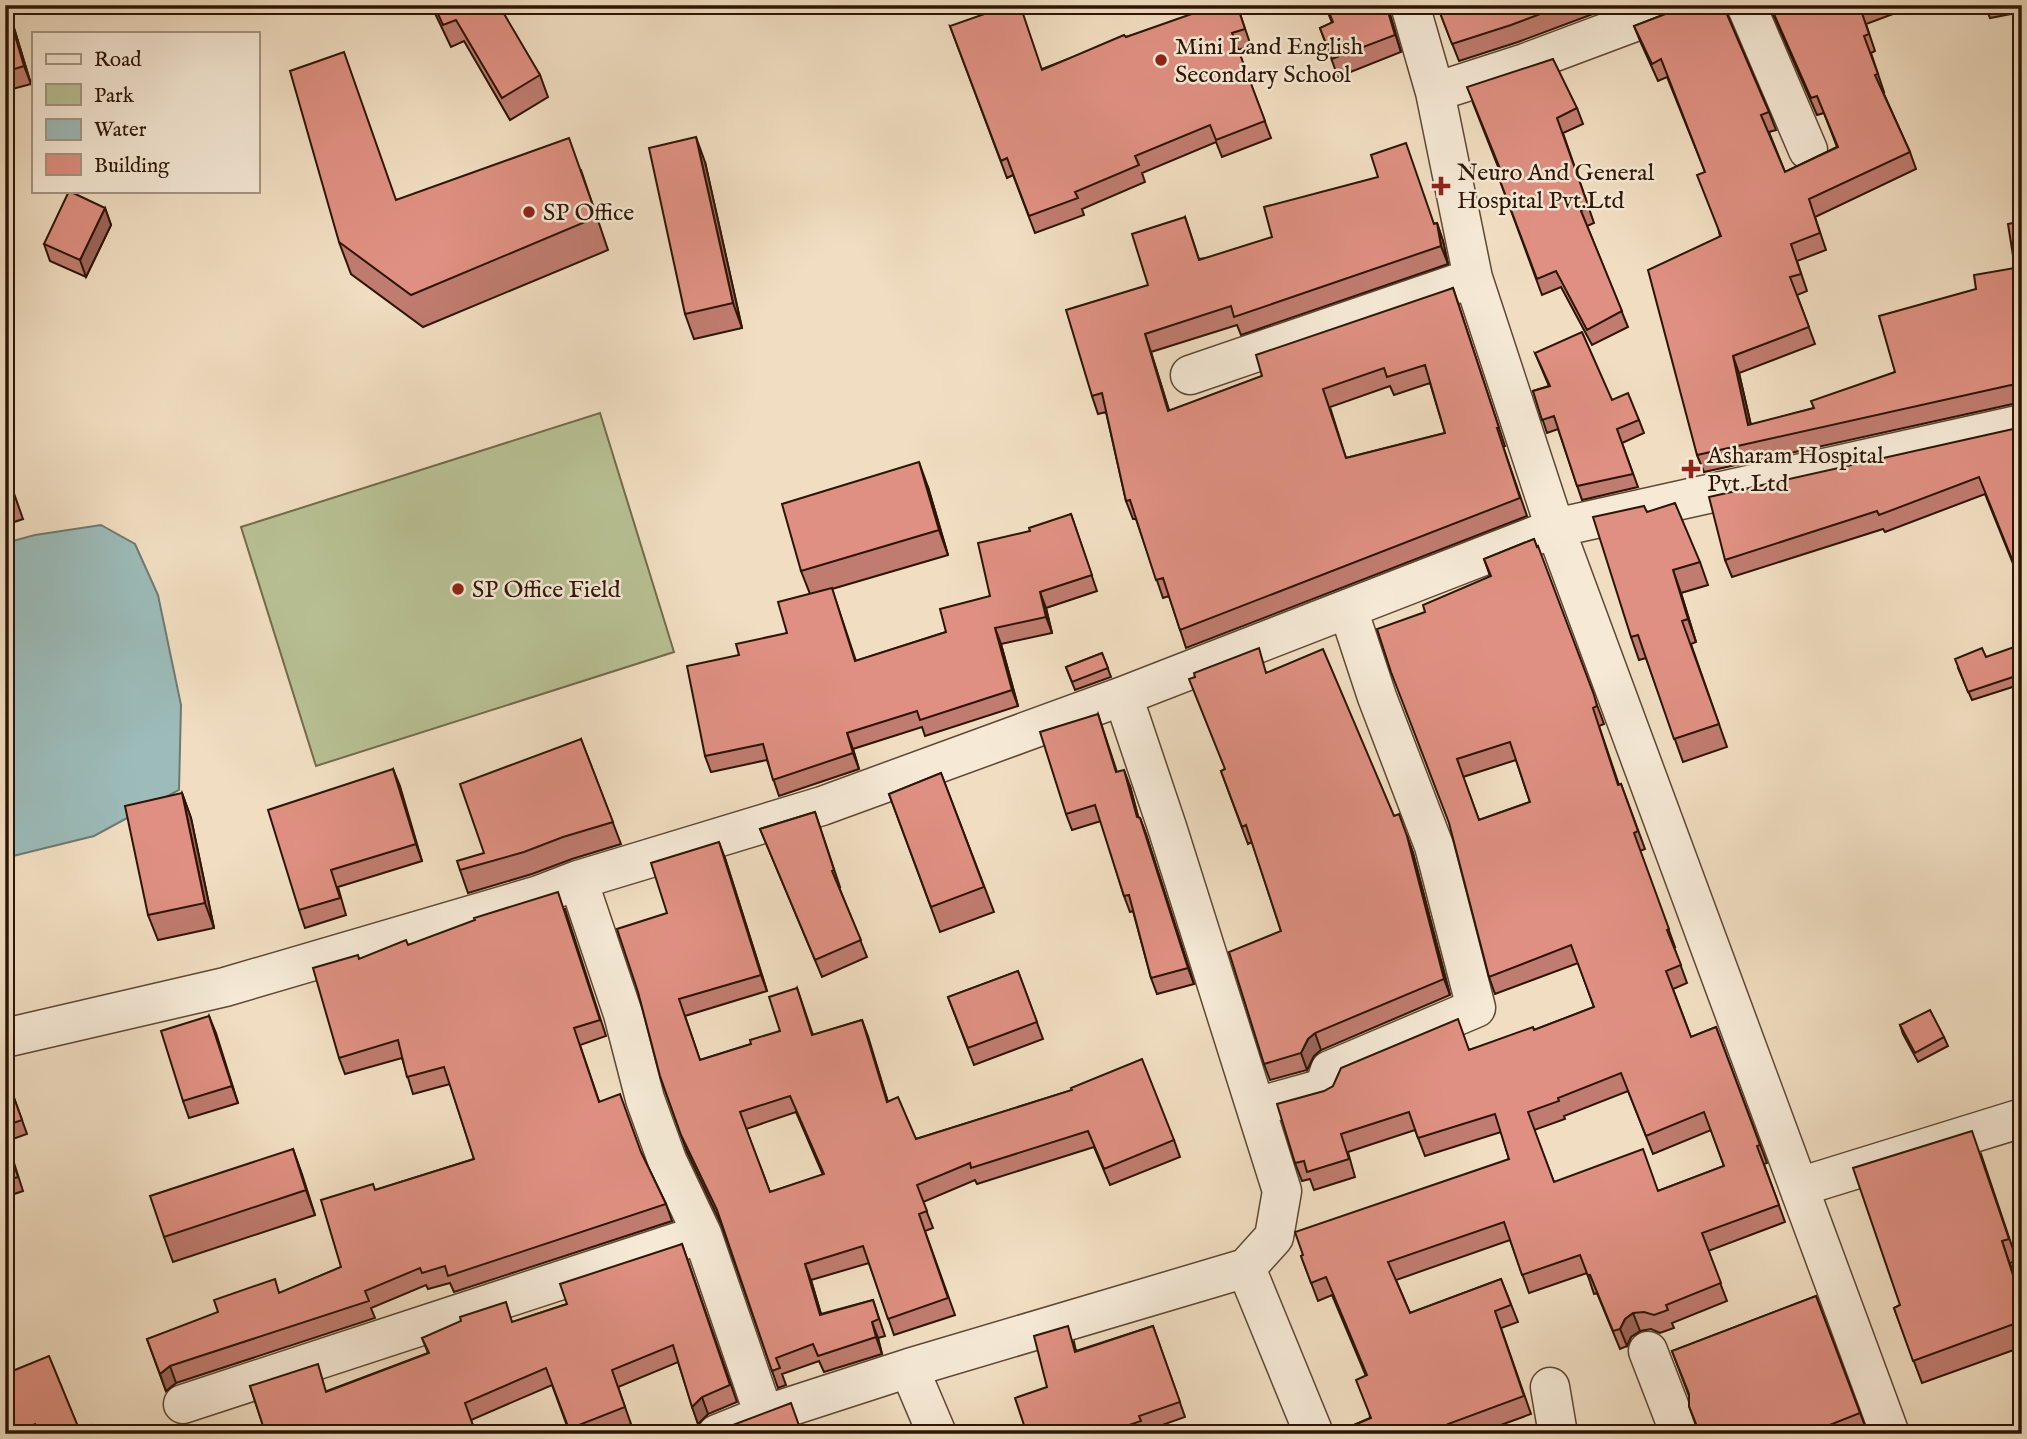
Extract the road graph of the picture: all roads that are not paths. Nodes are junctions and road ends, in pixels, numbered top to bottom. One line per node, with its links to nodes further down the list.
1 (1410, 5): 4 (street)
2 (1680, 5): 4 (street)
3 (1746, 5): 5 (street)
4 (1435, 92): 6 (street)
5 (1808, 150)
6 (1473, 278): 7 (street); 9 (street)
7 (1190, 375)
8 (2022, 424): 9 (street)
9 (1555, 528): 10 (street); 16 (street)
10 (1348, 609): 11 (street); 14 (street)
11 (1123, 696): 12 (street); 14 (street)
12 (578, 880): 13 (street); 17 (street)
13 (5, 1038)
14 (1256, 1107): 18 (street)
15 (2022, 1118): 16 (street)
16 (1799, 1187): 29 (street)
17 (702, 1234): 22 (street); 23 (street)
18 (1246, 1268): 20 (street); 26 (street)
19 (1648, 1351): 28 (street)
20 (909, 1368): 23 (street); 25 (street)
21 (1550, 1387): 27 (street)
22 (183, 1404)
23 (764, 1415): 24 (street)
24 (717, 1434)
25 (937, 1434)
26 (1314, 1434)
27 (1558, 1434)
28 (1680, 1434)
29 (1890, 1434)

